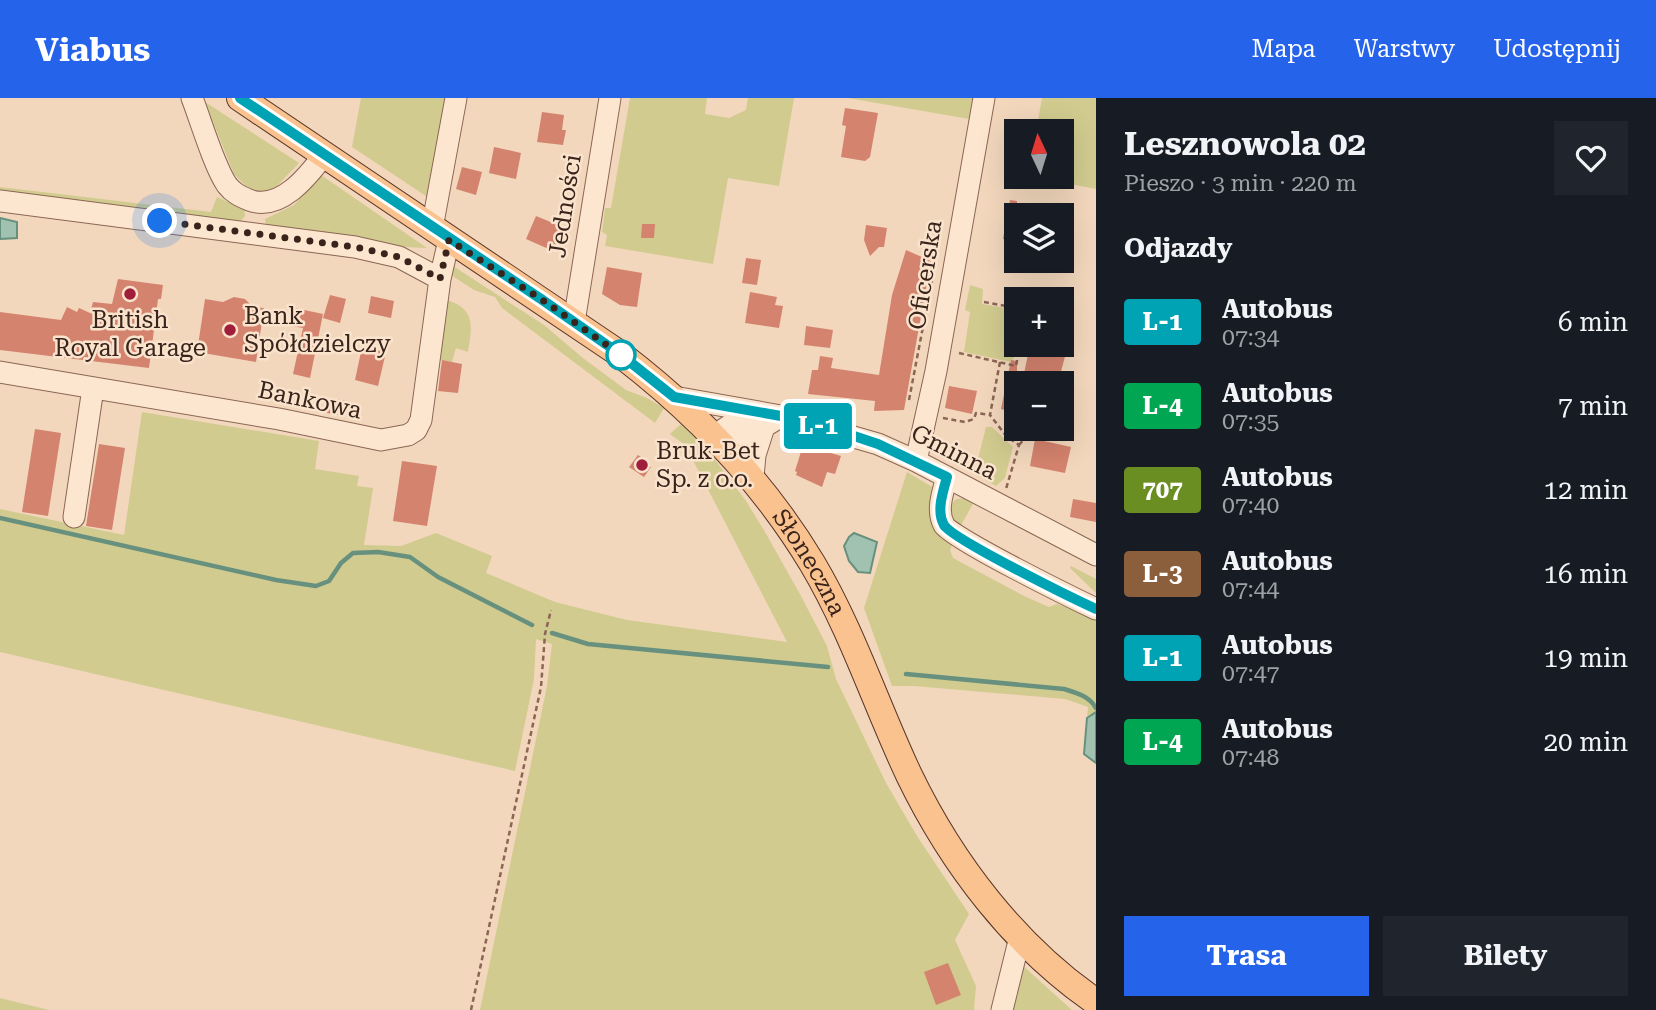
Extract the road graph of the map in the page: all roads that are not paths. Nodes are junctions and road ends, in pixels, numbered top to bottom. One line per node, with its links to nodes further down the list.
1 (192, 98): 8 (street)
2 (240, 98): 6 (main road, Słoneczna)
3 (456, 98): 10 (street, Bankowa)
4 (610, 98): 12 (street, Jedności)
5 (985, 98): 18 (street, Oficerska)
6 (324, 155): 8 (street); 10 (main road, Słoneczna)
7 (0, 201): 9 (street)
8 (255, 202): 9 (street)
9 (252, 233): 11 (street)
10 (441, 234): 11 (street, Bankowa); 12 (main road, Słoneczna)
11 (440, 279): 14 (street, Bankowa)
12 (574, 323): 15 (main road, Słoneczna)
13 (0, 372): 14 (street, Bankowa)
14 (93, 388): 21 (street)
15 (674, 397): 16 (street, Gminna); 17 (main road, Słoneczna)
16 (767, 417): 17 (street); 18 (street, Gminna); 19 (street)
17 (719, 439): 19 (main road, Słoneczna)
18 (916, 461): 20 (street, Gminna)
19 (753, 477): 24 (main road, Słoneczna)
20 (947, 477): 22 (street, Gminna); 23 (street)
21 (74, 517)
22 (1096, 555)
23 (1096, 609)
24 (1020, 936): 25 (main road, Słoneczna); 26 (street)
25 (1096, 1002)
26 (1002, 1010)

